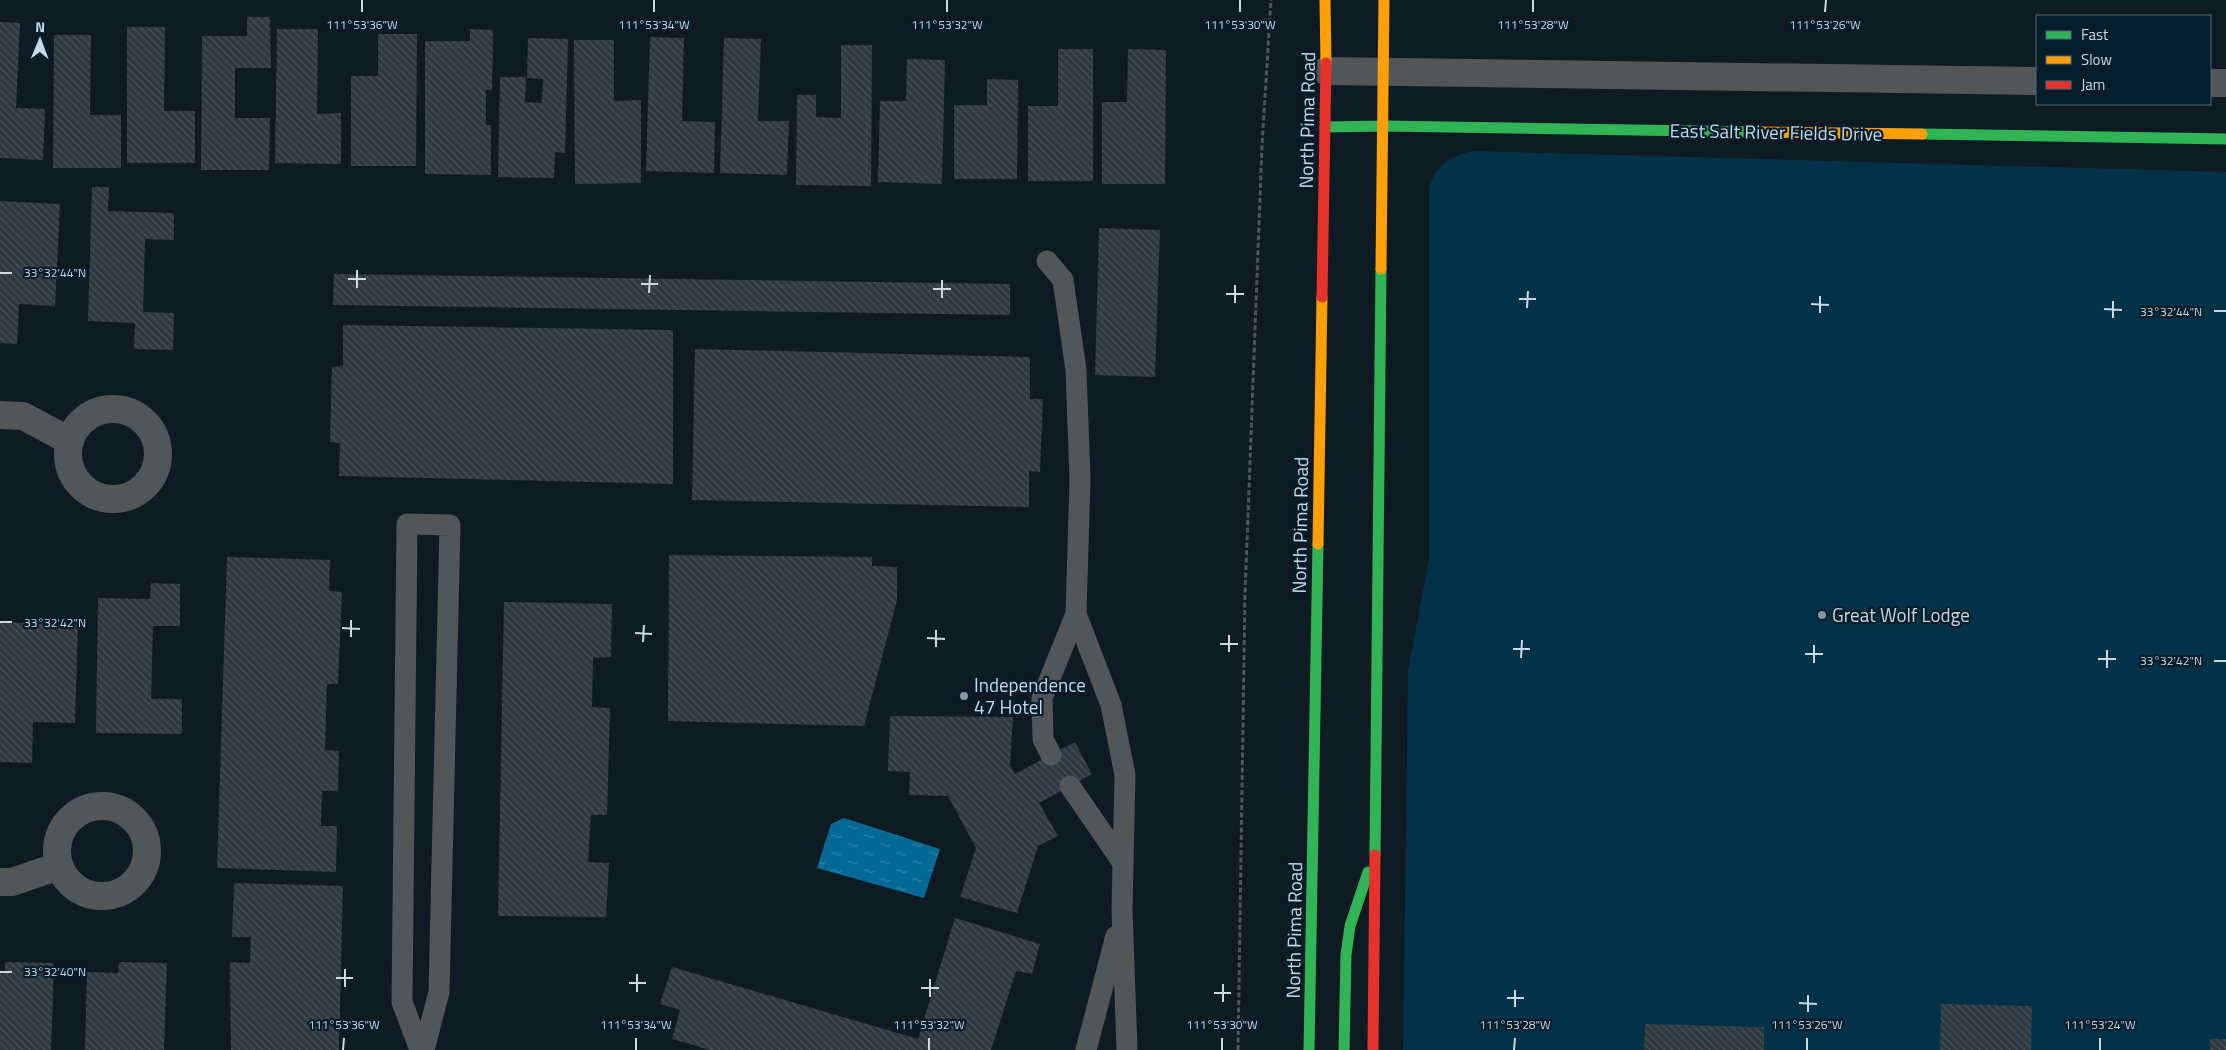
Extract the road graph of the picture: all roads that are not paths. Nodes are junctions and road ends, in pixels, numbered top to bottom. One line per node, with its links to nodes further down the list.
1 (1325, 0): 3 (main road, North Pima Road)
2 (1384, 0): 4 (main road)
3 (1326, 72): 4 (street); 9 (main road, North Pima Road)
4 (1384, 72): 5 (street); 8 (main road)
5 (2036, 81)
6 (2211, 83): 7 (street)
7 (2226, 83)
8 (1385, 126): 9 (main road, East Salt River Fields Drive); 10 (main road, East Salt River Fields Drive); 17 (main road)
9 (1325, 127): 25 (main road, North Pima Road)
10 (2226, 139)
11 (1047, 261): 14 (lane)
12 (0, 415): 13 (street)
13 (70, 441)
14 (1076, 614): 15 (lane); 18 (lane)
15 (1051, 755)
16 (1070, 786): 18 (lane)
17 (1376, 850): 26 (main road); 27 (main road)
18 (1123, 863): 21 (lane)
19 (59, 866): 20 (street)
20 (0, 882)
21 (1122, 909): 23 (lane); 24 (lane)
22 (422, 1050): 22 (lane)
23 (1086, 1050)
24 (1127, 1050)
25 (1309, 1050)
26 (1344, 1050)
27 (1373, 1050)

